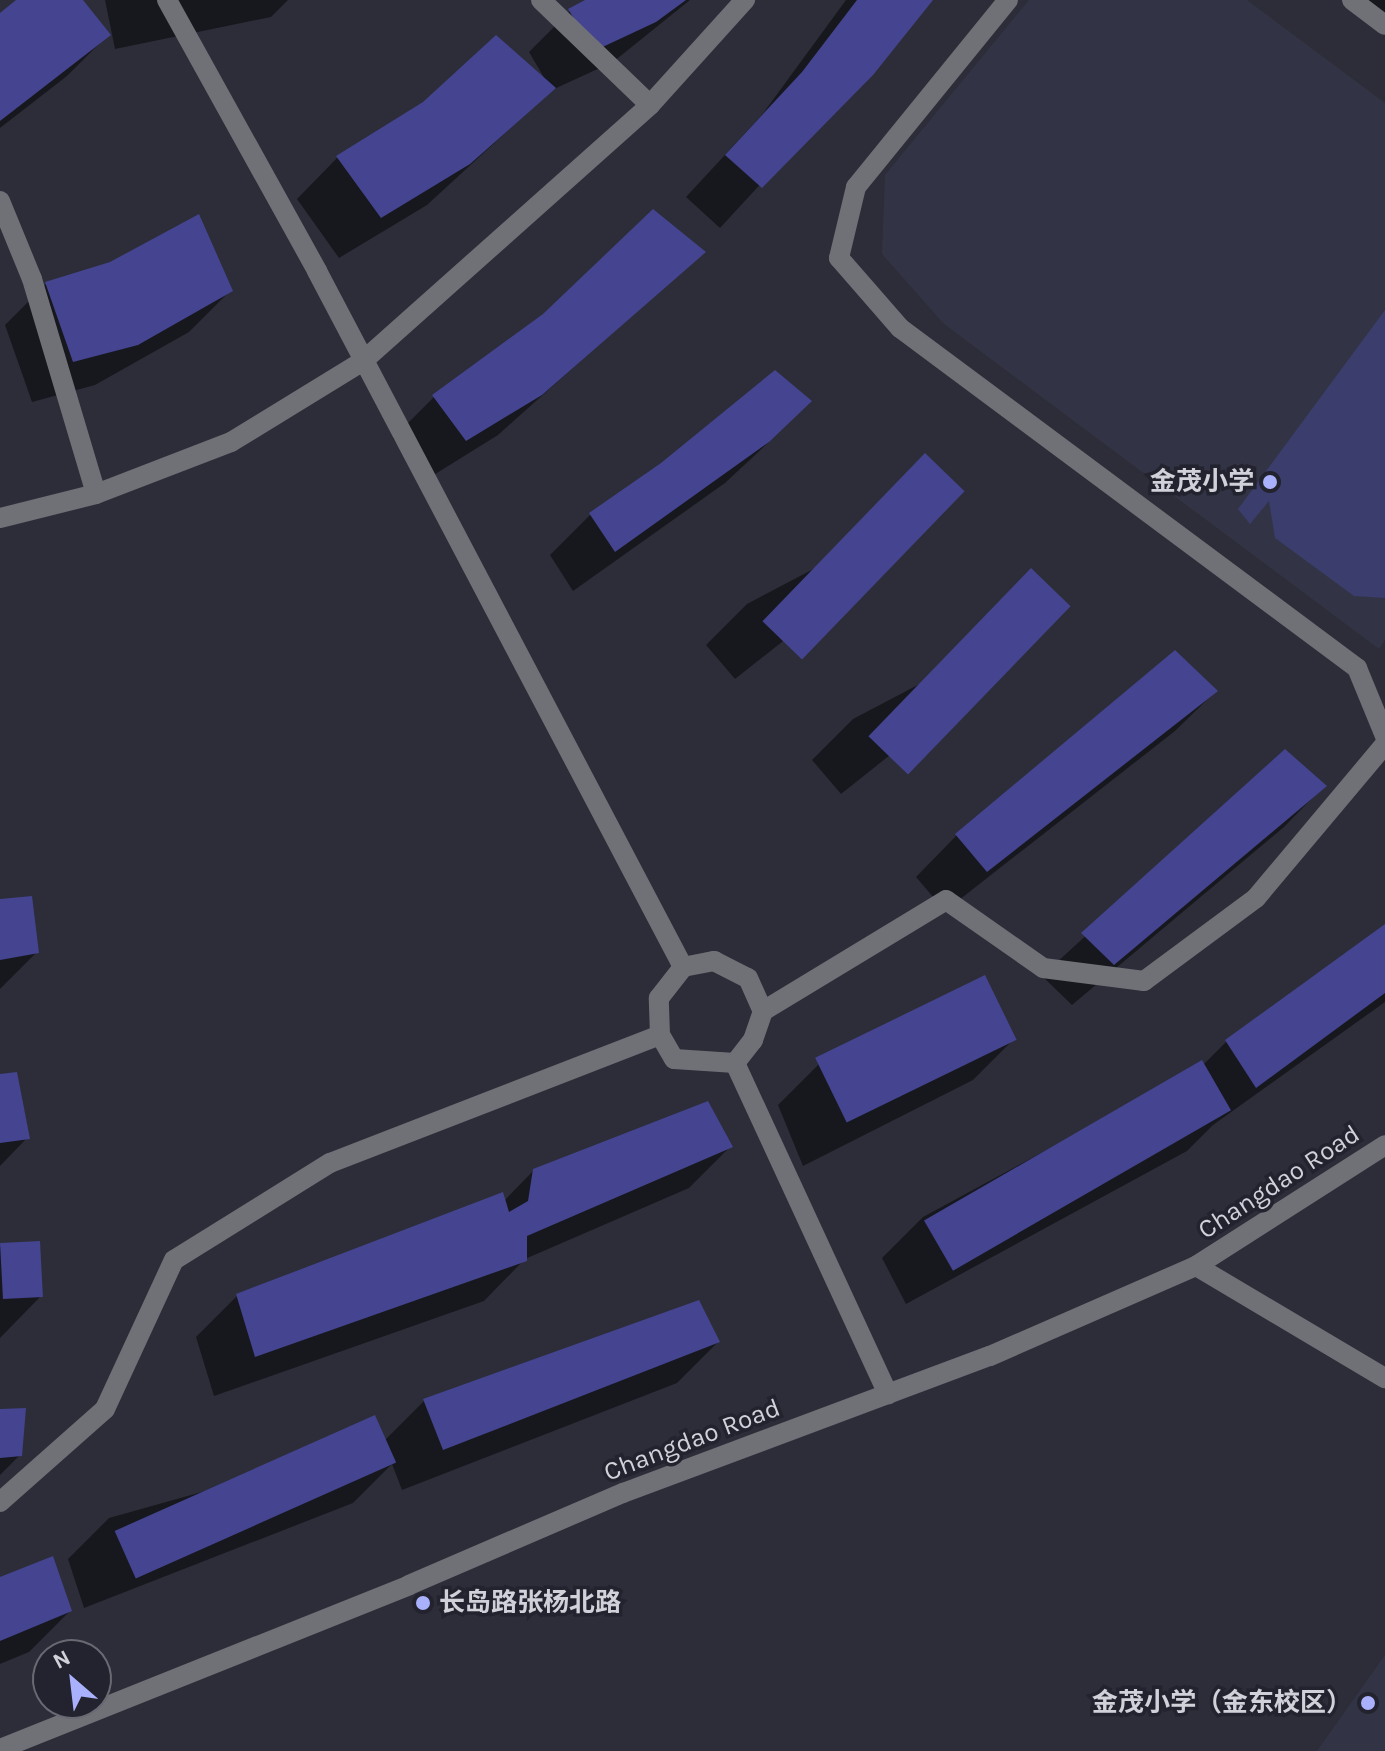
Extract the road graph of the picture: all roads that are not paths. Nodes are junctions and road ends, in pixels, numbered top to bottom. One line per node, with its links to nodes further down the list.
1 (167, 0): 9 (street)
2 (541, 0): 7 (street)
3 (745, 0): 7 (street)
4 (1008, 0): 12 (street)
5 (1352, 0): 6 (street)
6 (1385, 25)
7 (650, 105): 9 (street)
8 (0, 201): 10 (street)
9 (363, 361): 10 (street); 14 (street)
10 (96, 494): 11 (street)
11 (0, 518)
12 (1385, 736)
13 (1385, 744): 15 (street)
14 (683, 967): 15 (street); 16 (street)
15 (763, 1011): 17 (street)
16 (660, 1035): 17 (street); 22 (street)
17 (735, 1063): 21 (street)
18 (1385, 1145): 19 (street, Changdao Road)
19 (1196, 1266): 20 (street); 21 (street, Changdao Road)
20 (1385, 1378)
21 (888, 1394): 23 (street, Changdao Road)
22 (0, 1502)
23 (0, 1749)

